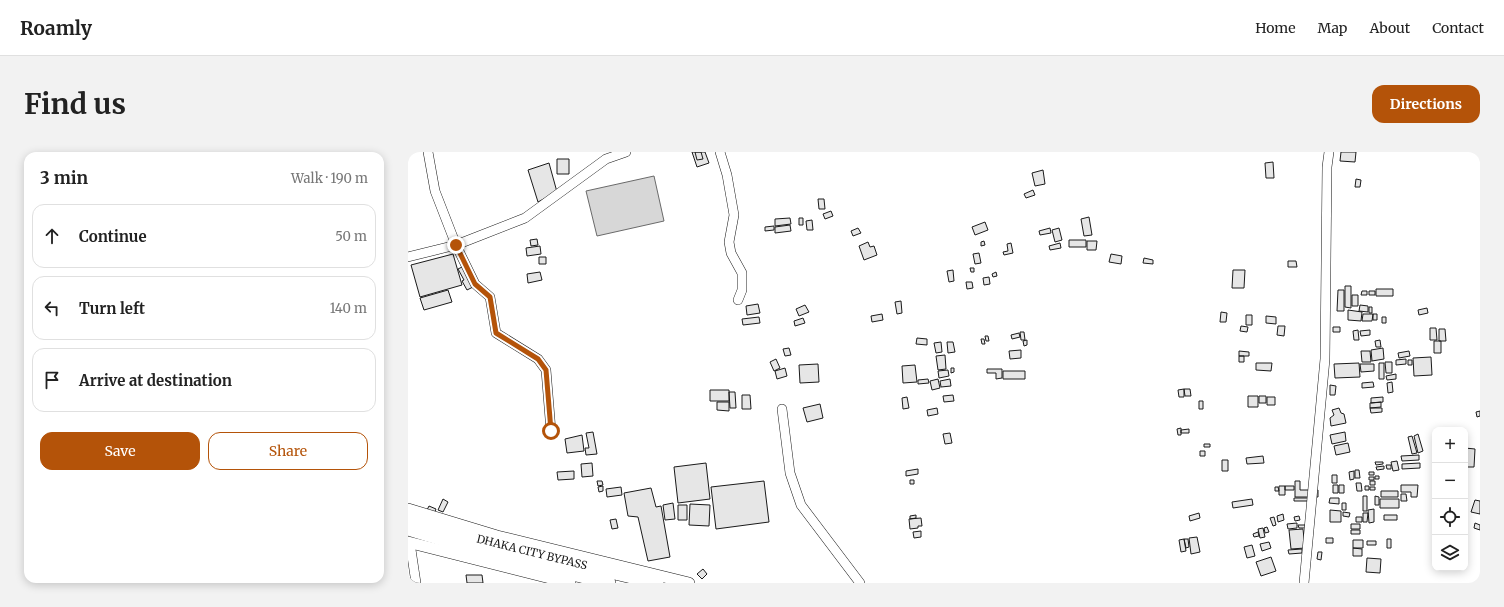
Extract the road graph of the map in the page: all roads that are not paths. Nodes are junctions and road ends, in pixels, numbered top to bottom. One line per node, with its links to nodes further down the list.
1 (428, 152): 5 (street)
2 (626, 152): 5 (street)
3 (720, 152): 7 (street)
4 (1329, 152): 20 (street)
5 (456, 245): 6 (street); 9 (street)
6 (408, 257)
7 (738, 300)
8 (782, 409): 19 (street)
9 (551, 431)
10 (408, 509): 18 (main road)
11 (408, 518): 17 (highway, DHAKA CITY BYPASS)
12 (408, 529): 16 (highway)
13 (409, 542): 14 (street); 15 (main road)
14 (416, 583)
15 (570, 583)
16 (609, 583)
17 (657, 583)
18 (689, 583)
19 (860, 583)
20 (1304, 583)

